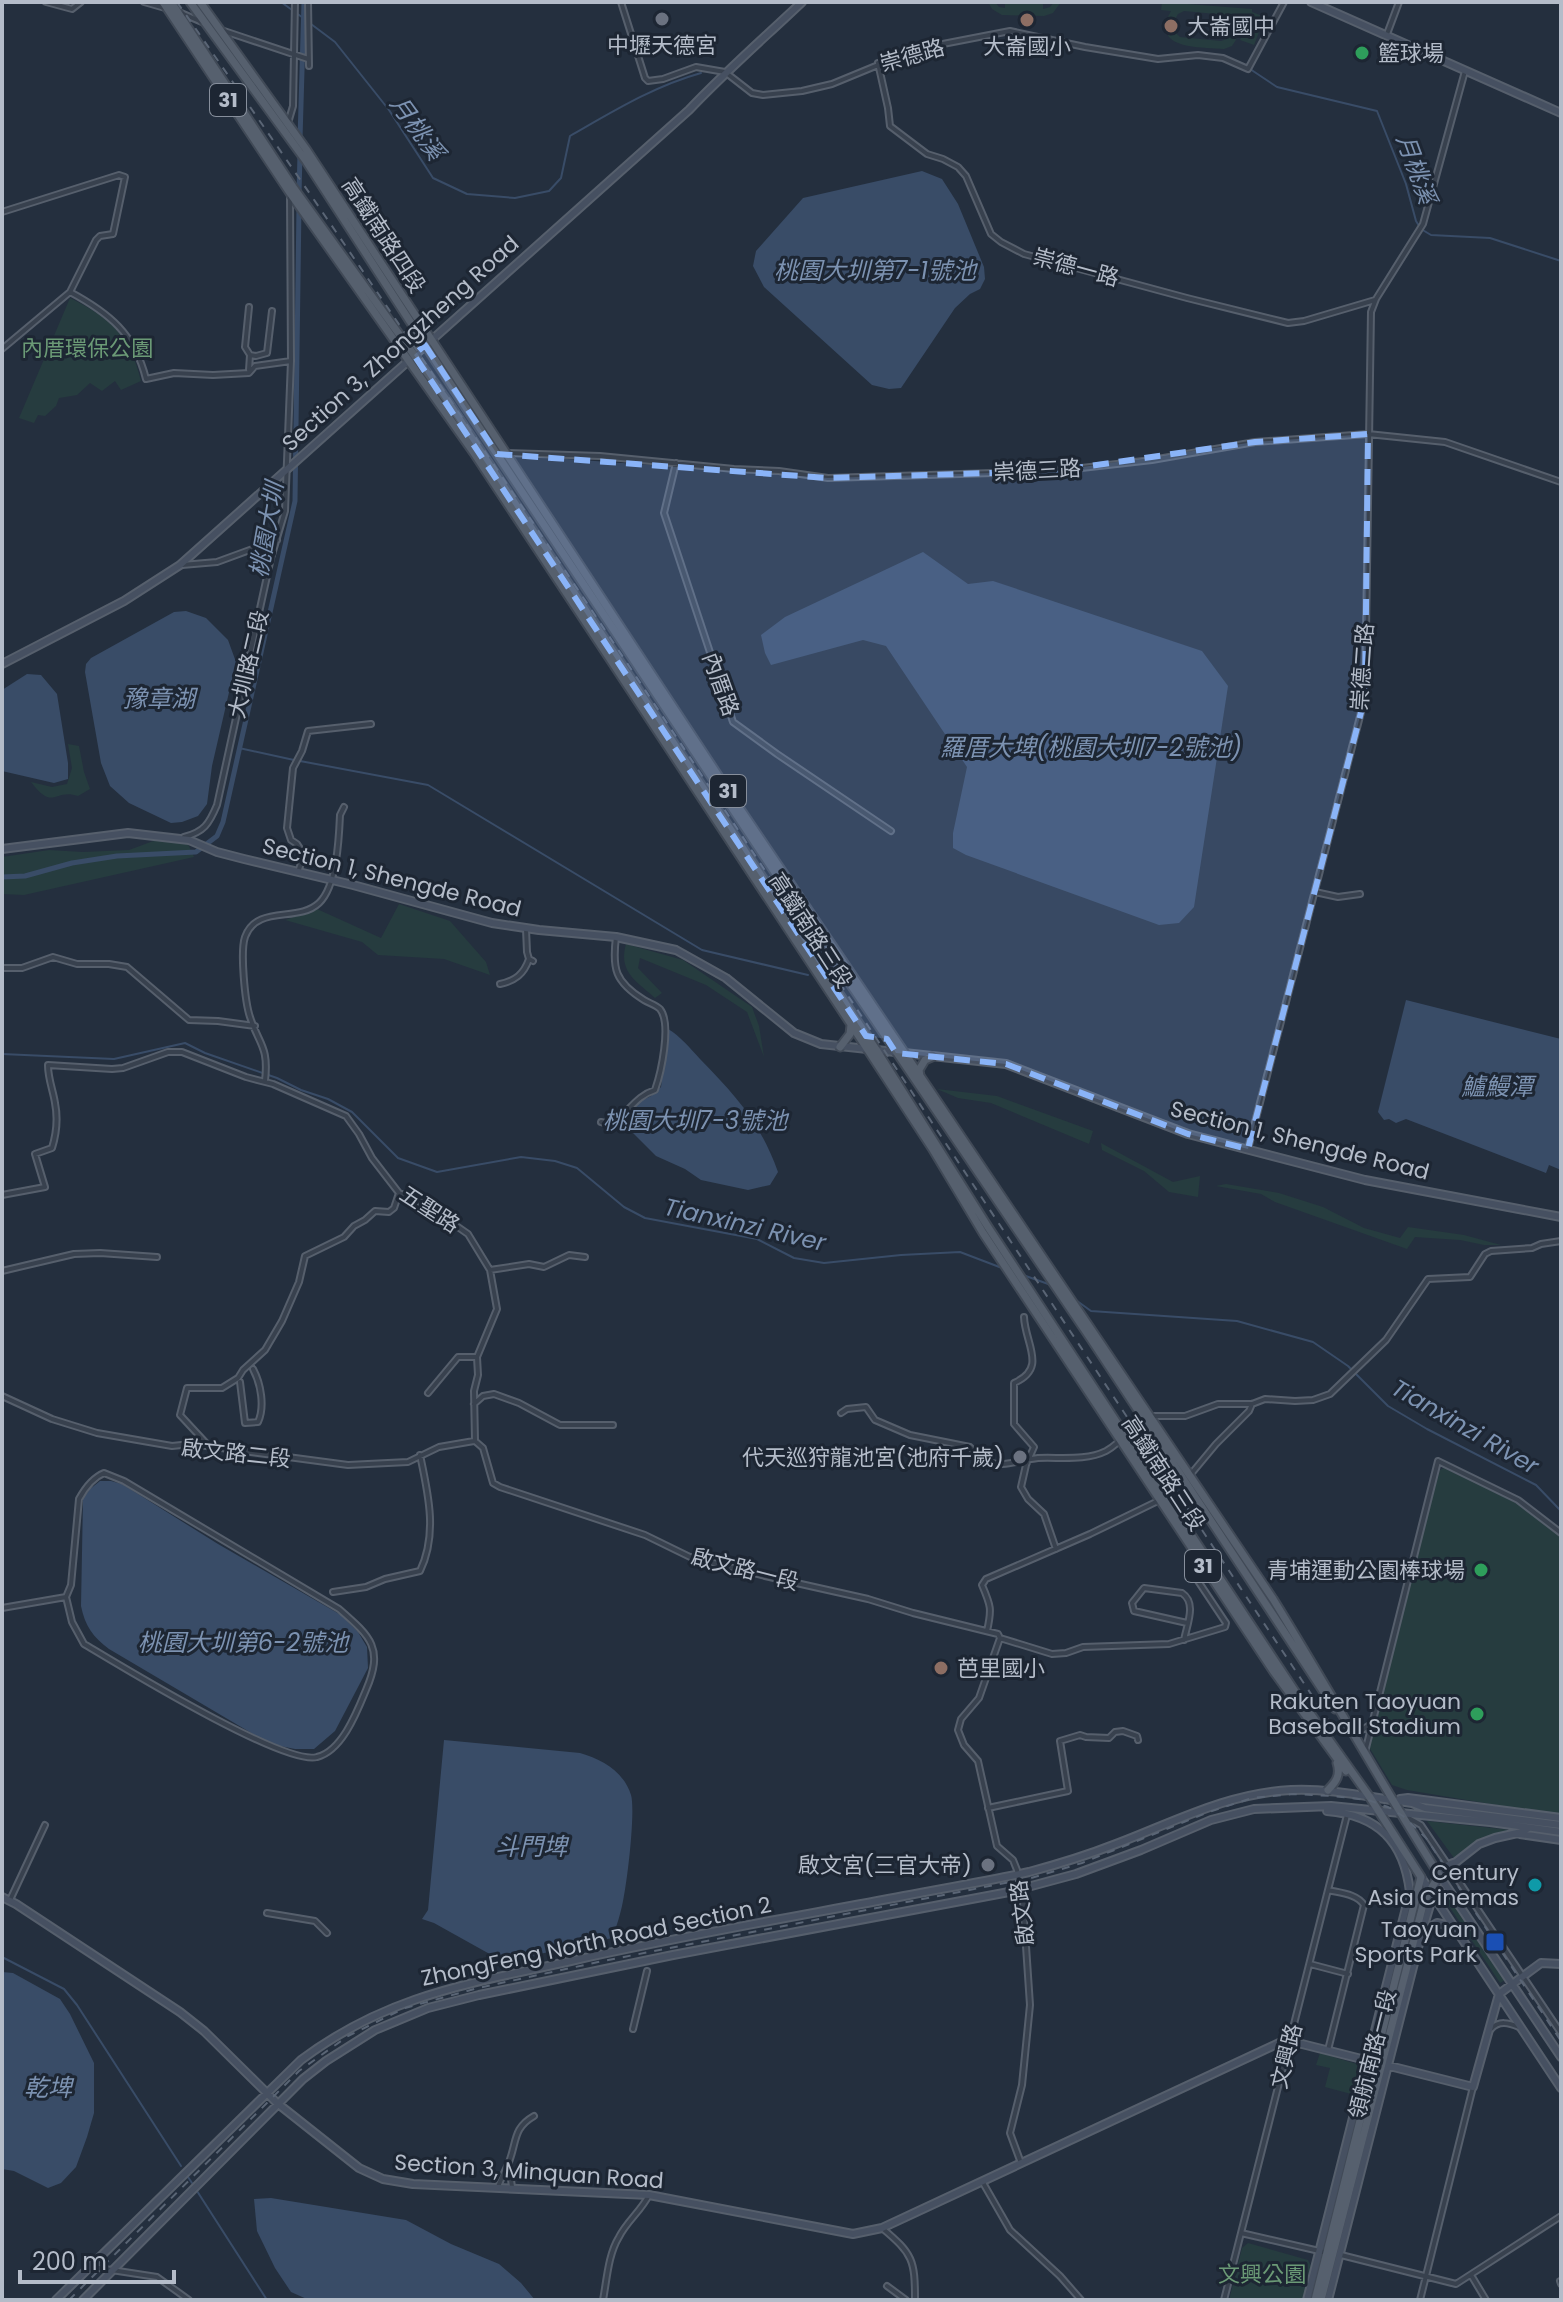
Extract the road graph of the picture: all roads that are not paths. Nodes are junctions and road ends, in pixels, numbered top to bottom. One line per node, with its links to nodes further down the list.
1 (46, 2): 2 (street)
2 (81, 2)
3 (144, 2): 12 (street)
4 (190, 2): 15 (main road, 31)
5 (200, 2): 16 (main road, 31)
6 (308, 2): 21 (street)
7 (621, 2): 25 (street)
8 (802, 2): 25 (street, Section 3, Zhongzheng Road)
9 (1284, 2): 22 (street, 崇德路)
10 (1311, 2): 17 (street)
11 (1399, 2): 17 (street)
12 (167, 4): 14 (main road, 31); 19 (main road, 31)
13 (295, 5): 20 (street)
14 (177, 12): 15 (street); 26 (main road, 31)
15 (209, 25): 16 (street); 27 (main road, 31)
16 (220, 30): 18 (main road, 31); 20 (street)
17 (1387, 34): 24 (street)
18 (237, 53): 27 (main road); 29 (main road, 31)
19 (197, 55): 26 (main road); 30 (main road, 31)
20 (296, 56): 21 (street); 29 (street)
21 (308, 59): 23 (street)
22 (878, 63): 25 (street, 崇德路); 33 (street, 崇德一路)
23 (309, 66)
24 (1465, 71): 28 (street); 33 (street, 崇德二路)
25 (725, 72): 36 (street, Section 3, Zhongzheng Road)
26 (220, 75): 30 (main road, 31)
27 (245, 76): 36 (main road, 高鐵南路四段 / 31)
28 (1561, 113)
29 (288, 123): 36 (main road, 高鐵南路四段 / 31)
30 (292, 193): 39 (main road, 31); 39 (main road, 高鐵南路四段 / 31); 40 (street, 大圳路二段)
31 (2, 212): 32 (street)
32 (70, 292): 37 (street); 41 (street)
33 (1376, 299): 42 (street, 崇德二路)
34 (249, 307): 38 (street)
35 (272, 311): 38 (street)
36 (428, 343): 39 (street, Section 3, Zhongzheng Road); 43 (main road, 高鐵南路三段 / 31); 48 (main road, 高鐵南路三段 / 31)
37 (2, 349)
38 (250, 355): 41 (street)
39 (412, 358): 45 (street, Section 3, Zhongzheng Road); 68 (main road, 高鐵南路三段 / 31); 70 (main road, 高鐵南路三段 / 31)
40 (291, 361): 41 (street); 45 (street, 大圳路二段)
41 (249, 373)
42 (1368, 434): 44 (street, 崇德三路); 46 (street, 崇德三路); 60 (street, 崇德二路)
43 (505, 453): 44 (street, 崇德三路); 50 (main road, 高鐵南路三段 / 31)
44 (676, 463): 54 (street, 內厝路)
45 (290, 466): 47 (street, 大圳路二段); 49 (street, Section 3, Zhongzheng Road)
46 (1561, 482)
47 (278, 539): 49 (street); 55 (street, 大圳路二段)
48 (563, 552): 50 (main road); 62 (main road, 高鐵南路三段 / 31)
49 (180, 565): 51 (street, Section 3, Zhongzheng Road)
50 (579, 565): 57 (main road, 高鐵南路三段 / 31)
51 (2, 664)
52 (371, 724): 58 (street)
53 (344, 807): 59 (street)
54 (891, 831)
55 (178, 839): 56 (street); 58 (street, Section 1, Shengde Road)
56 (2, 849)
57 (779, 867): 62 (main road); 74 (main road, 高鐵南路三段 / 31)
58 (298, 872): 59 (street, Section 1, Shengde Road)
59 (332, 880): 63 (street, Section 1, Shengde Road); 69 (street)
60 (1315, 892): 61 (street); 81 (street, 崇德二路)
61 (1360, 894)
62 (790, 895): 67 (main road, 高鐵南路三段 / 31)
63 (526, 929): 64 (street, Section 1, Shengde Road); 66 (street)
64 (616, 937): 71 (street, Section 1, Shengde Road); 80 (street)
65 (2, 968): 69 (street)
66 (500, 984)
67 (876, 1023): 70 (main road); 73 (main road, 高鐵南路三段 / 31)
68 (851, 1025): 71 (main road); 72 (main road, 高鐵南路三段 / 31)
69 (255, 1026): 79 (street)
70 (866, 1036): 72 (main road, 高鐵南路三段 / 31)
71 (840, 1047): 72 (street, Section 1, Shengde Road)
72 (873, 1050): 73 (street, Section 1, Shengde Road); 77 (main road, 高鐵南路三段 / 31); 85 (main road, 高鐵南路三段 / 31)
73 (896, 1053): 74 (street, Section 1, Shengde Road); 76 (main road, 高鐵南路三段 / 31)
74 (905, 1054): 75 (street, Section 1, Shengde Road); 78 (main road, 高鐵南路三段 / 31)
75 (932, 1057): 78 (main road); 81 (street, Section 1, Shengde Road)
76 (904, 1064): 77 (main road); 86 (main road, 高鐵南路三段 / 31)
77 (892, 1074): 85 (main road, 高鐵南路三段 / 31)
78 (921, 1078): 86 (main road, 高鐵南路三段 / 31)
79 (265, 1081): 82 (street, 五聖路); 83 (street, 五聖路)
80 (601, 1122)
81 (1248, 1149): 84 (street, Section 1, Shengde Road)
82 (399, 1193): 90 (street, 五聖路); 105 (street)
83 (2, 1195)
84 (1561, 1217)
85 (986, 1230): 103 (main road, 高鐵南路三段 / 31)
86 (1027, 1237): 101 (main road, 高鐵南路三段 / 31)
87 (1561, 1241): 99 (street)
88 (157, 1257): 91 (street)
89 (585, 1257): 90 (street)
90 (490, 1270): 93 (street, 五聖路)
91 (2, 1271)
92 (1024, 1317): 107 (street)
93 (477, 1357): 96 (street); 98 (street, 五聖路)
94 (253, 1369): 95 (street)
95 (240, 1382)
96 (428, 1393)
97 (2, 1396): 105 (street, 啟文路二段)
98 (474, 1404): 102 (street); 104 (street, 五聖路)
99 (1252, 1404): 101 (street); 108 (street)
100 (841, 1413): 107 (street)
101 (1146, 1417): 103 (street); 108 (main road, 高鐵南路三段 / 31); 114 (main road, 高鐵南路三段 / 31)
102 (613, 1425)
103 (1123, 1438): 107 (street); 109 (main road, 高鐵南路三段 / 31); 112 (main road, 高鐵南路三段 / 31)
104 (475, 1441): 106 (street, 啟文路二段); 120 (street, 啟文路一段)
105 (206, 1446): 106 (street, 啟文路二段)
106 (420, 1455): 116 (street)
107 (1028, 1460): 113 (street)
108 (1189, 1476): 110 (main road, 高鐵南路三段 / 31)
109 (1160, 1500): 113 (street); 115 (main road, 高鐵南路三段 / 31)
110 (1217, 1517): 114 (main road); 124 (main road, 高鐵南路三段 / 31)
111 (1561, 1533): 123 (street)
112 (1196, 1543): 115 (main road); 129 (main road, 高鐵南路三段 / 31)
113 (1056, 1549): 120 (street)
114 (1231, 1549): 128 (main road, 高鐵南路三段 / 31)
115 (1206, 1569): 122 (street, 啟文路一段); 125 (main road, 高鐵南路三段 / 31)
116 (333, 1592)
117 (66, 1597): 117 (street); 118 (street)
118 (2, 1608)
119 (1187, 1623): 119 (street); 122 (street)
120 (987, 1631): 121 (street, 啟文路一段)
121 (1000, 1638): 122 (street, 啟文路一段); 133 (street, 啟文路)
122 (1184, 1640)
123 (1371, 1724): 124 (street); 128 (street)
124 (1349, 1725): 128 (main road, 高鐵南路三段 / 31)
125 (1322, 1737): 127 (main road, 高鐵南路三段 / 31); 129 (main road)
126 (1138, 1740): 133 (street)
127 (1328, 1748): 130 (main road); 131 (main road, 高鐵南路三段 / 31)
128 (1364, 1754): 132 (main road, 高鐵南路三段 / 31)
129 (1348, 1766): 131 (main road, 高鐵南路三段 / 31)
130 (1328, 1790): 131 (street, ZhongFeng North Road Section 2); 146 (street, ZhongFeng North Road Section 2)
131 (1369, 1796): 132 (street, ZhongFeng North Road Section 2); 134 (main road, 31)
132 (1392, 1801): 137 (main road, 31); 138 (street); 140 (street)
133 (988, 1808): 146 (street, 啟文路)
134 (1376, 1810): 137 (street, ZhongFeng North Road Section 2); 148 (main road, 31); 149 (street, ZhongFeng North Road Section 2)
135 (1327, 1811): 136 (street)
136 (1348, 1812): 150 (street, 文興路); 155 (street)
137 (1399, 1812): 141 (street, ZhongFeng North Road Section 2); 145 (street); 147 (main road, 31)
138 (1561, 1818)
139 (45, 1825): 152 (street)
140 (1561, 1825)
141 (1529, 1828): 142 (street, ZhongFeng North Road Section 2); 143 (street); 144 (street)
142 (1561, 1832)
143 (1516, 1834): 144 (street); 145 (street)
144 (1558, 1840)
145 (1448, 1865): 147 (street); 163 (street)
146 (1018, 1874): 149 (street, 啟文路); 176 (street, ZhongFeng North Road Section 2)
147 (1439, 1875): 151 (main road, 領航南路一段); 164 (street)
148 (1421, 1877): 151 (street); 153 (main road, 領航南路一段)
149 (1020, 1889): 177 (street, ZhongFeng North Road Section 2); 180 (street, 啟文路)
150 (1328, 1890): 159 (street, 文興路); 162 (street)
151 (1432, 1893): 156 (street); 157 (street, 領航南路一段); 173 (main road, 領航南路一段)
152 (6, 1898): 176 (street, Section 3, Minquan Road)
153 (1415, 1902): 155 (street); 173 (main road, 領航南路一段)
154 (267, 1913): 158 (street)
155 (1402, 1926): 173 (street, 領航南路一段)
156 (1456, 1929): 157 (street); 165 (street)
157 (1422, 1932): 173 (street, 領航南路一段)
158 (327, 1933)
159 (1310, 1964): 162 (street); 170 (street, 文興路)
160 (1561, 1964): 163 (street)
161 (647, 1971): 167 (street)
162 (1348, 1974): 171 (street)
163 (1524, 1977): 164 (street); 169 (street)
164 (1512, 1984): 165 (street); 172 (street)
165 (1499, 1994): 166 (street); 168 (street)
166 (1521, 2027): 168 (street); 175 (street)
167 (633, 2029)
168 (1489, 2030): 174 (street)
169 (1561, 2033)
170 (1290, 2041): 171 (street); 180 (street, Section 3, Minquan Road); 187 (street, 文興路)
171 (1328, 2050): 173 (street)
172 (1561, 2057)
173 (1378, 2063): 174 (street); 188 (main road, 領航南路一段); 188 (street, 領航南路一段)
174 (1473, 2087): 192 (street)
175 (1561, 2088)
176 (267, 2092): 177 (street, Section 3, Minquan Road); 189 (street, ZhongFeng North Road Section 2)
177 (277, 2103): 182 (street, Section 3, Minquan Road); 190 (street, ZhongFeng North Road Section 2)
178 (534, 2116): 179 (street)
179 (509, 2163): 182 (street); 183 (street)
180 (1021, 2163): 181 (street, Section 3, Minquan Road)
181 (982, 2181): 186 (street, Section 3, Minquan Road); 200 (street)
182 (498, 2187): 183 (street, Section 3, Minquan Road)
183 (512, 2187): 184 (street, Section 3, Minquan Road)
184 (649, 2195): 186 (street, Section 3, Minquan Road); 197 (street)
185 (1561, 2216): 191 (street)
186 (882, 2228): 199 (street)
187 (1241, 2233): 188 (street); 201 (street, 文興路)
188 (1330, 2253): 192 (street); 202 (street, 領航南路一段); 203 (main road, 領航南路一段); 204 (main road, 領航南路一段); 205 (street, 領航南路一段)
189 (87, 2268): 190 (street); 194 (street, ZhongFeng North Road Section 2)
190 (111, 2271): 195 (street, ZhongFeng North Road Section 2); 196 (street)
191 (1471, 2275): 192 (street); 207 (street)
192 (1426, 2276): 206 (street)
193 (887, 2286): 198 (street)
194 (56, 2300)
195 (83, 2300)
196 (189, 2300)
197 (603, 2300)
198 (906, 2300)
199 (915, 2300)
200 (1081, 2300)
201 (1224, 2300)
202 (1307, 2300)
203 (1315, 2300)
204 (1321, 2300)
205 (1328, 2300)
206 (1420, 2300)
207 (1486, 2300)

